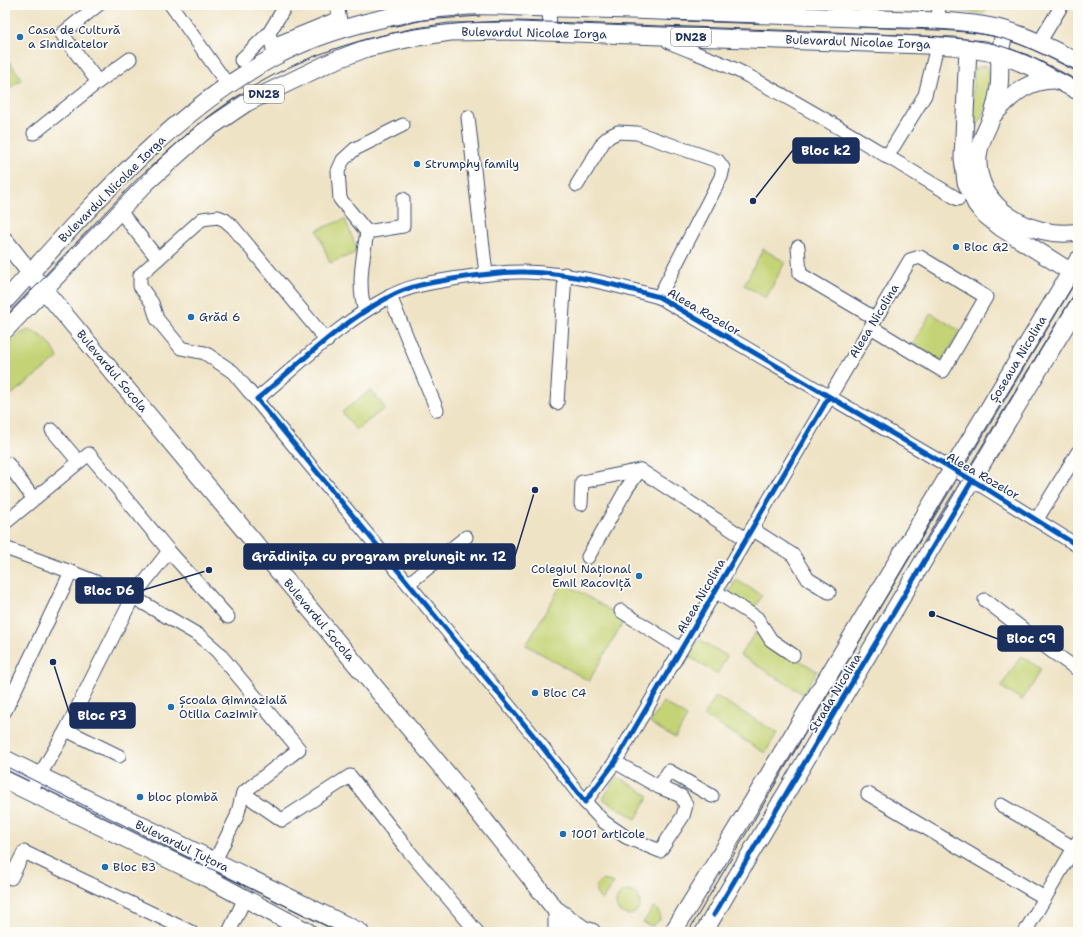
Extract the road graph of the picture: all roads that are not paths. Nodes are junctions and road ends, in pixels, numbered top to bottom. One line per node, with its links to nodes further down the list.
1 (98, 5): 25 (street)
2 (286, 5): 16 (street)
3 (337, 5): 10 (street)
4 (1062, 5): 15 (street)
5 (171, 6): 26 (street)
6 (550, 7): 7 (main road, Bulevardul Nicolae Iorga / DN28); 10 (main road, Bulevardul Nicolae Iorga / DN28); 12 (street)
7 (715, 9): 8 (main road, Bulevardul Nicolae Iorga / DN28)
8 (844, 11): 9 (main road, Bulevardul Nicolae Iorga / DN28)
9 (939, 13): 11 (main road, Bulevardul Nicolae Iorga / DN28)
10 (340, 24): 16 (main road, Bulevardul Nicolae Iorga / DN28)
11 (1005, 30): 15 (main road, Bulevardul Nicolae Iorga / DN28); 19 (main road)
12 (550, 32): 13 (main road, Bulevardul Nicolae Iorga / DN28); 36 (main road, Bulevardul Nicolae Iorga / DN28)
13 (669, 36): 14 (main road, Bulevardul Nicolae Iorga / DN28); 20 (street)
14 (710, 37): 17 (main road, Bulevardul Nicolae Iorga / DN28); 20 (street)
15 (1039, 43): 23 (main road, Bulevardul Nicolae Iorga / DN28)
16 (272, 45): 22 (street); 26 (main road, Bulevardul Nicolae Iorga / DN28)
17 (937, 46): 18 (main road, Bulevardul Nicolae Iorga / DN28); 32 (street)
18 (968, 48): 19 (main road, Bulevardul Nicolae Iorga / DN28); 42 (main road)
19 (1000, 54): 24 (main road, Bulevardul Nicolae Iorga / DN28); 28 (main road)
20 (710, 57): 32 (street)
21 (130, 59): 25 (street)
22 (241, 60)
23 (1078, 62)
24 (1058, 80): 27 (main road, Bulevardul Nicolae Iorga / DN28); 28 (main road)
25 (98, 82): 31 (street)
26 (228, 85): 43 (main road, Bulevardul Nicolae Iorga / DN28)
27 (1078, 91)
28 (993, 115): 38 (main road)
29 (468, 117): 44 (street)
30 (403, 125): 37 (street)
31 (34, 133)
32 (887, 157): 35 (street)
33 (577, 185): 48 (street)
34 (403, 199): 37 (street)
35 (958, 200)
36 (119, 210): 41 (street); 46 (main road, Bulevardul Nicolae Iorga / DN28)
37 (367, 232): 51 (street)
38 (1078, 232)
39 (5, 241): 43 (main road, Bulevardul Socola)
40 (798, 247): 52 (street)
41 (158, 259): 54 (street); 56 (street)
42 (1074, 266): 60 (main road, Șoseaua Nicolina)
43 (30, 274): 46 (main road, Bulevardul Socola); 49 (main road, DN28)
44 (486, 274): 45 (street, Aleea Rozelor); 47 (street, Aleea Rozelor)
45 (565, 274): 48 (street, Aleea Rozelor); 57 (street)
46 (43, 289): 53 (main road, DN28); 109 (main road, Bulevardul Socola)
47 (390, 296): 51 (street, Aleea Rozelor); 58 (street)
48 (659, 297): 55 (street, Aleea Rozelor)
49 (5, 302)
50 (1078, 305): 62 (main road, Șoseaua Nicolina)
51 (365, 311): 54 (street, Aleea Rozelor)
52 (873, 323): 52 (street, Aleea Nicolina); 55 (street, Aleea Nicolina)
53 (5, 330)
54 (327, 341): 56 (street, Aleea Rozelor)
55 (829, 397): 66 (street, Aleea Rozelor); 72 (street, Aleea Nicolina)
56 (257, 399): 79 (street)
57 (557, 404)
58 (437, 410)
59 (52, 430): 63 (street)
60 (965, 447): 66 (main road, Strada Nicolina)
61 (1078, 452): 70 (street)
62 (984, 459): 67 (main road, Strada Nicolina)
63 (79, 462): 68 (street); 76 (street)
64 (8, 464): 68 (street)
65 (640, 470): 69 (street); 72 (street); 77 (street)
66 (951, 470): 67 (street, Aleea Rozelor); 118 (main road, Strada Nicolina)
67 (972, 481): 70 (street, Aleea Rozelor); 119 (main road, Strada Nicolina)
68 (33, 498): 71 (street)
69 (582, 504)
70 (1037, 519): 74 (street, Aleea Rozelor)
71 (5, 523)
72 (748, 534): 80 (street, Aleea Nicolina); 81 (street)
73 (466, 537): 79 (street)
74 (1078, 546)
75 (5, 548): 78 (street)
76 (169, 551): 82 (street); 85 (street)
77 (588, 557)
78 (71, 572): 82 (street); 89 (street)
79 (408, 584): 101 (street)
80 (715, 591): 86 (street, Aleea Nicolina); 87 (street)
81 (829, 592)
82 (133, 597): 90 (street); 98 (street)
83 (985, 600): 88 (street)
84 (621, 611): 86 (street)
85 (228, 617)
86 (681, 650): 93 (street, Aleea Nicolina)
87 (793, 654)
88 (1078, 670)
89 (6, 704)
90 (66, 730): 91 (street); 94 (street)
91 (119, 756)
92 (5, 759): 94 (main road, Bulevardul Țuțora)
93 (615, 762): 96 (street); 101 (street, Aleea Nicolina)
94 (39, 776): 97 (street); 104 (main road, Bulevardul Țuțora)
95 (5, 780): 97 (main road, Bulevardul Țuțora)
96 (659, 787): 100 (street); 101 (street)
97 (30, 792): 106 (main road, Bulevardul Țuțora)
98 (243, 794): 104 (street); 114 (street)
99 (868, 794): 108 (street)
100 (712, 796)
101 (585, 802)
102 (1001, 805): 103 (street)
103 (1076, 845): 108 (street)
104 (215, 861): 106 (street); 113 (main road, Bulevardul Țuțora)
105 (11, 878): 110 (street)
106 (207, 878): 107 (main road, Bulevardul Țuțora)
107 (245, 898): 111 (street); 112 (main road, Bulevardul Țuțora)
108 (1045, 898): 120 (street)
109 (556, 912): 115 (main road); 116 (main road, Bulevardul Socola); 117 (main road, Bulevardul Socola)
110 (192, 932)
111 (229, 932)
112 (308, 932)
113 (360, 932)
114 (477, 932)
115 (556, 932)
116 (564, 932)
117 (592, 932)
118 (673, 932)
119 (704, 932)
120 (1025, 932)

